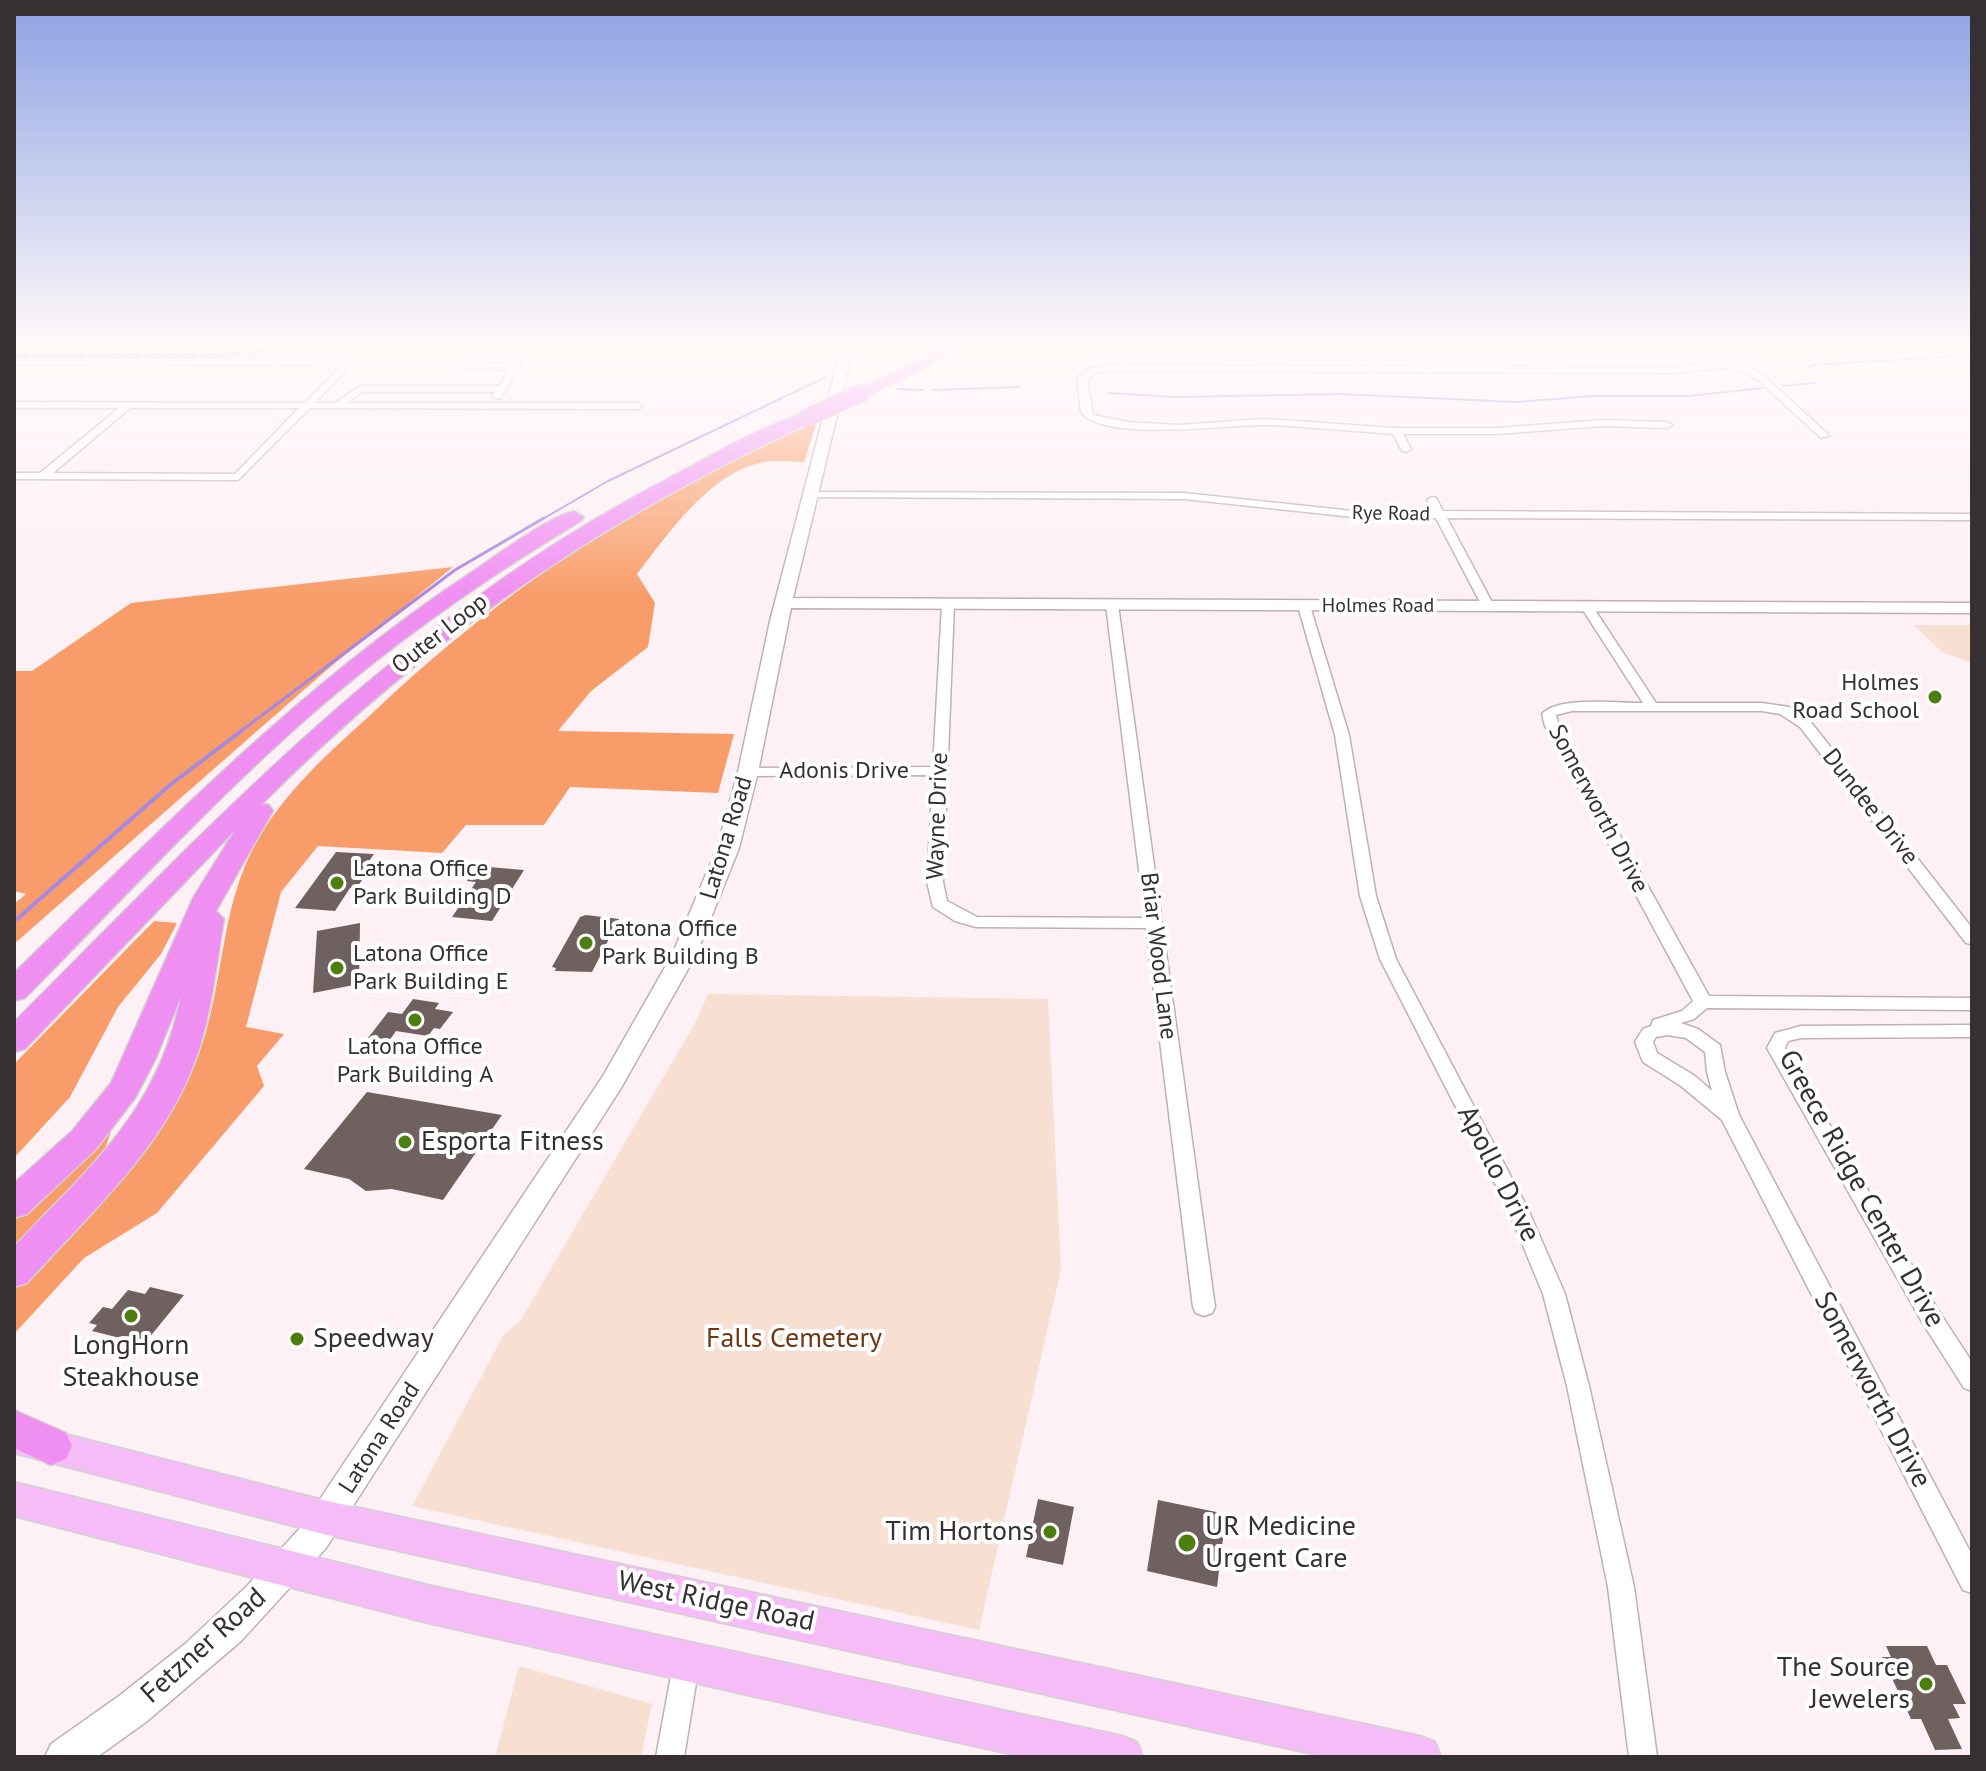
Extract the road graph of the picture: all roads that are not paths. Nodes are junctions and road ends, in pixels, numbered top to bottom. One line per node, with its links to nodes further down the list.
1 (1396, 431): 9 (street)
2 (96, 432): 11 (street)
3 (281, 432): 11 (street)
4 (758, 432): 27 (highway, Outer Loop)
5 (768, 432): 23 (highway, Outer Loop)
6 (827, 432): 12 (street, Latona Road)
7 (1820, 432): 8 (street)
8 (1825, 436)
9 (1406, 449)
10 (14, 476): 11 (street)
11 (43, 476)
12 (811, 495): 14 (street, Rye Road); 16 (street, Latona Road)
13 (1432, 500): 14 (street)
14 (1441, 514): 15 (street, Rye Road); 20 (street)
15 (1972, 517)
16 (784, 603): 17 (street, Holmes Road); 26 (street, Latona Road)
17 (948, 605): 18 (street, Holmes Road); 25 (street, Wayne Drive)
18 (1112, 605): 19 (street, Holmes Road); 29 (street, Briar Wood Lane)
19 (1304, 606): 20 (street, Holmes Road); 55 (street, Apollo Drive)
20 (1488, 606): 21 (street, Holmes Road)
21 (1587, 607): 22 (street, Holmes Road); 24 (street)
22 (1972, 608)
23 (380, 682): 28 (highway); 37 (highway, Outer Loop)
24 (1652, 707): 30 (street, Dundee Drive); 33 (street, Somerworth Drive)
25 (940, 771): 26 (street, Adonis Drive); 29 (street, Wayne Drive)
26 (748, 772): 46 (street, Latona Road)
27 (199, 809): 31 (highway); 32 (highway, Outer Loop)
28 (232, 853): 39 (highway); 40 (highway)
29 (1154, 923): 41 (street, Briar Wood Lane)
30 (1972, 939)
31 (14, 966)
32 (14, 991)
33 (1703, 1002): 34 (street); 36 (street)
34 (1972, 1004)
35 (1972, 1031): 42 (street, Greece Ridge Center Drive)
36 (1649, 1033): 38 (street, Somerworth Drive); 38 (street, Somerworth Drive)
37 (14, 1041)
38 (1729, 1115): 48 (street, Somerworth Drive)
39 (14, 1204)
40 (14, 1272)
41 (1204, 1307)
42 (1972, 1381)
43 (14, 1428): 44 (highway)
44 (33, 1442): 46 (main road, West Ridge Road)
45 (14, 1499): 47 (main road)
46 (327, 1518): 47 (street, Fetzner Road); 54 (main road, West Ridge Road)
47 (285, 1572): 49 (main road); 51 (street, Fetzner Road)
48 (1972, 1581)
49 (686, 1665): 50 (main road); 52 (street)
50 (991, 1743): 53 (main road)
51 (64, 1757)
52 (670, 1757)
53 (1122, 1757)
54 (1420, 1757)
55 (1643, 1757)

